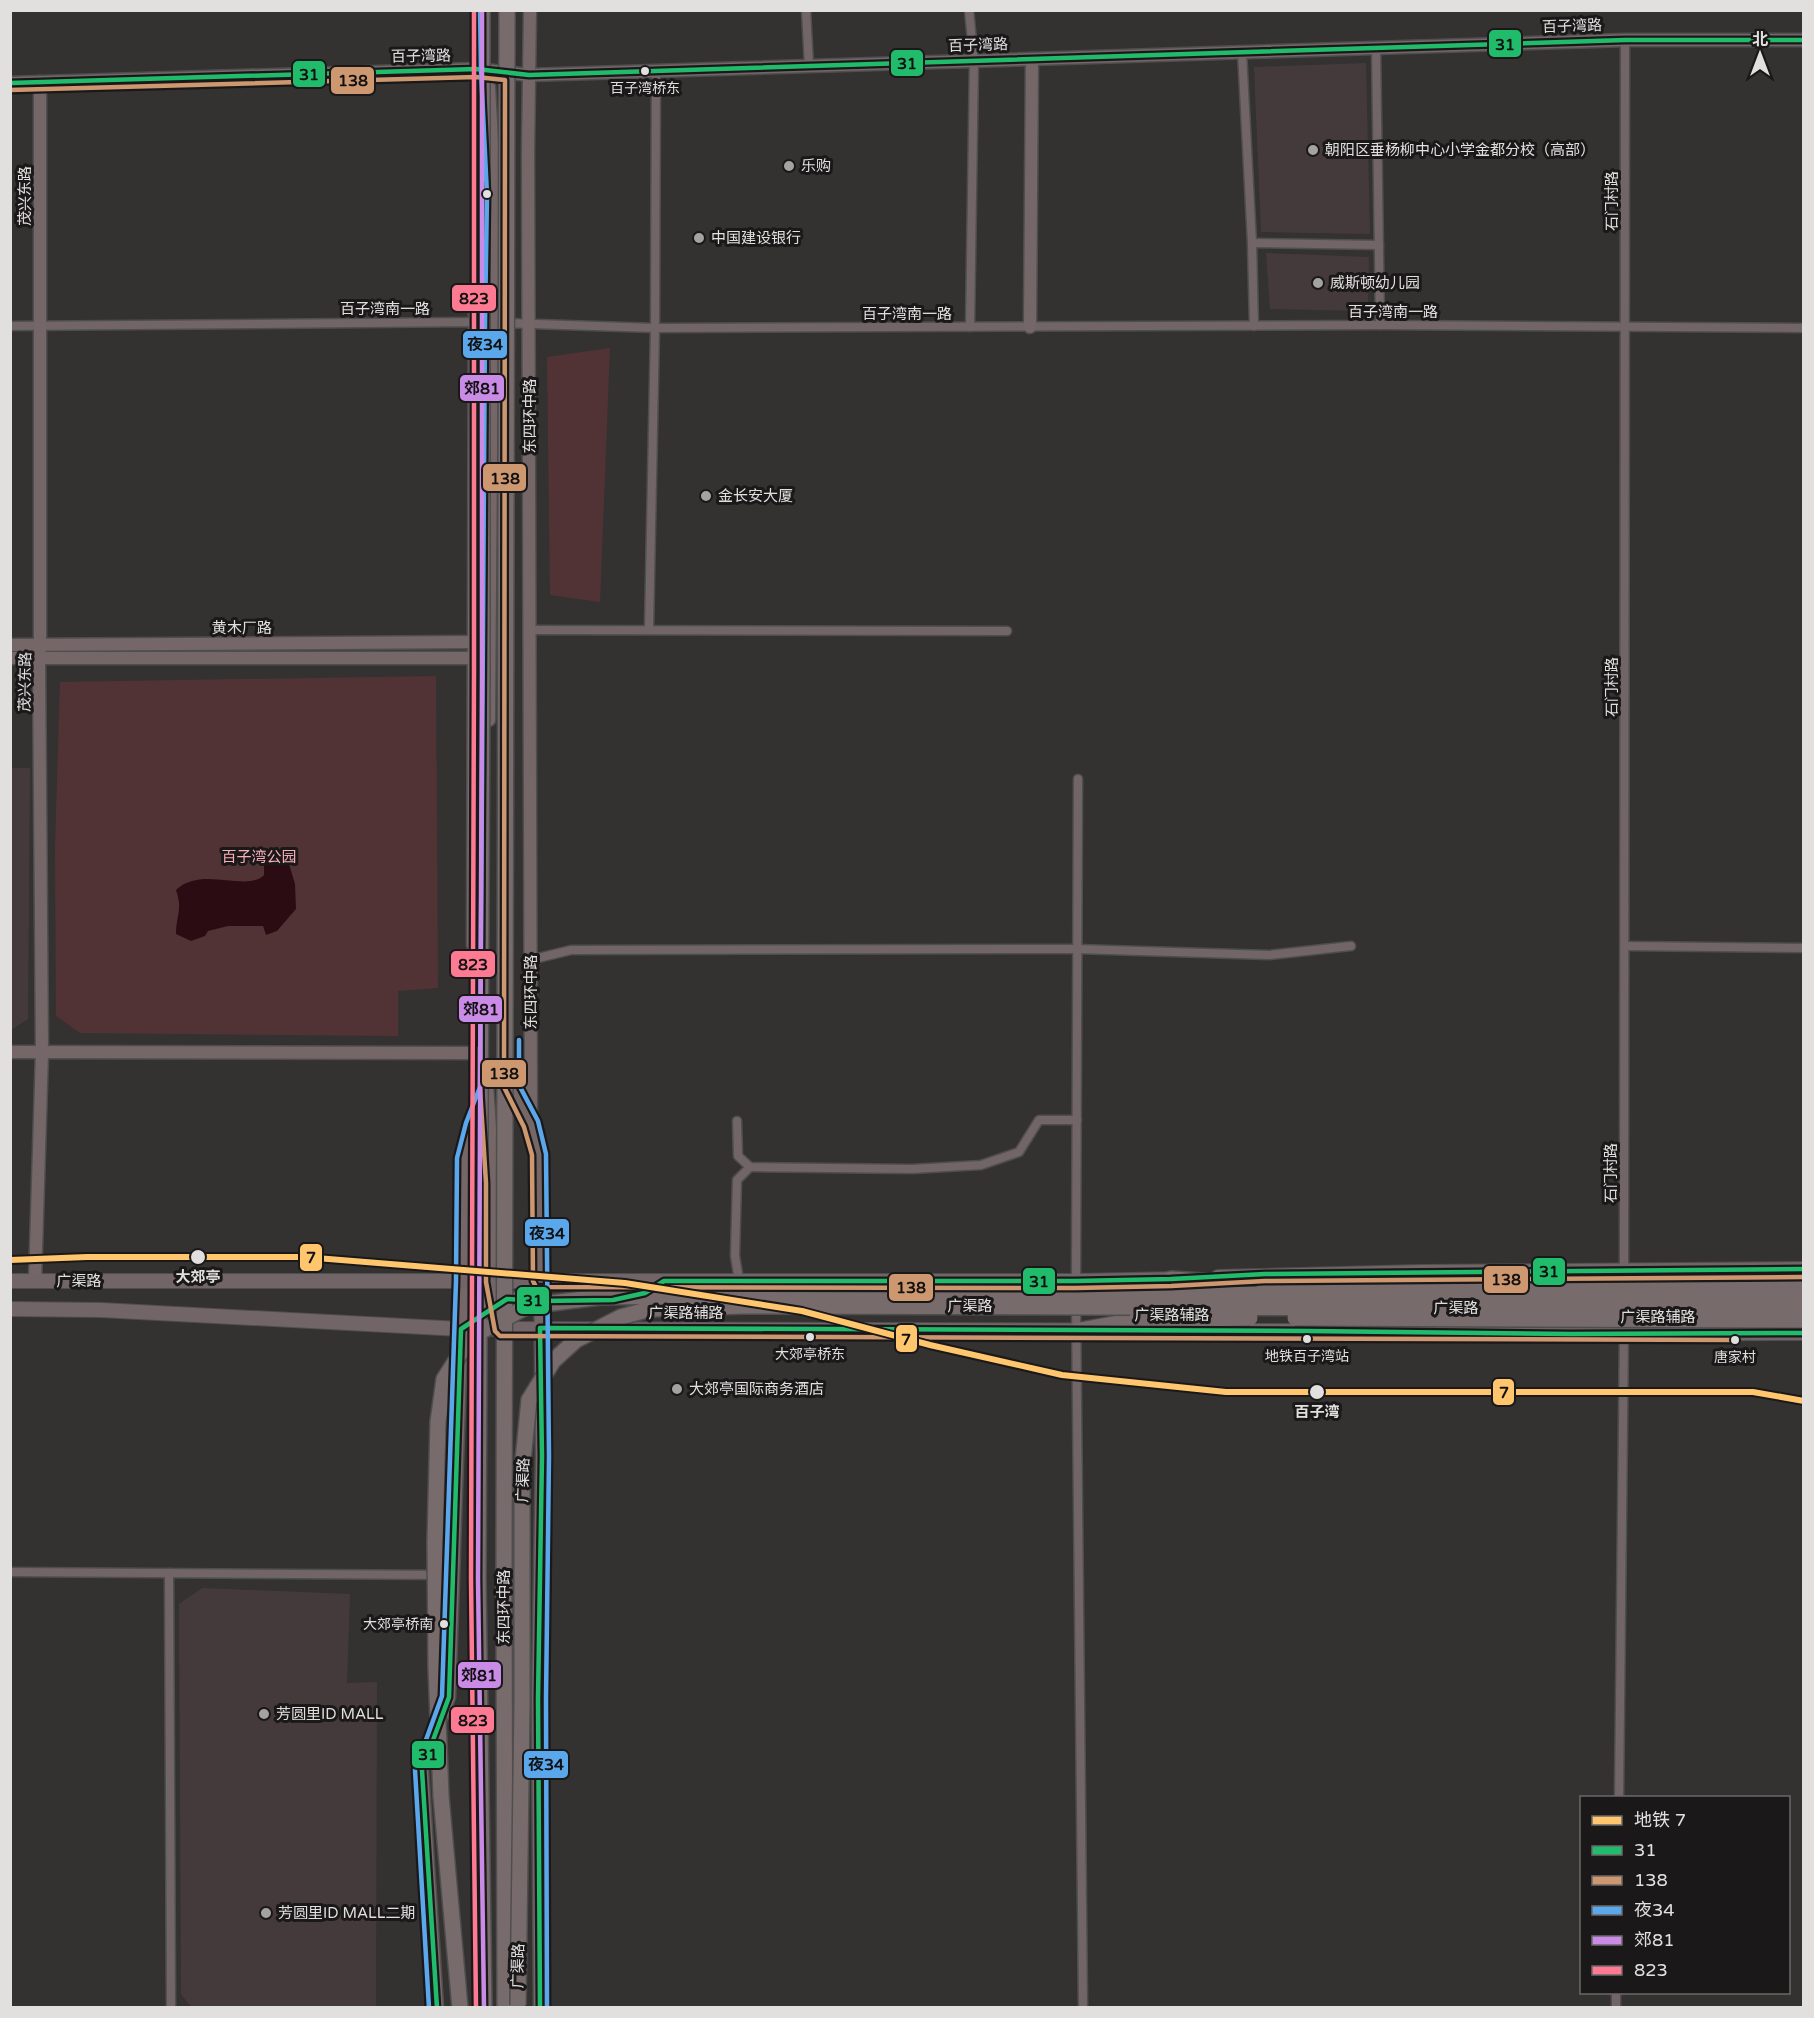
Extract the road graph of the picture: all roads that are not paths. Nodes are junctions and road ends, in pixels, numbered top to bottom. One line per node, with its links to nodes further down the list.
1 (476, 10): 15 (main road, 东四环中路)
2 (482, 10): 99 (highway, 东四环中路, bridge)
3 (488, 10): 15 (main road, 东四环中路)
4 (509, 10): 17 (main road, 东四环中路); 100 (highway, 东四环中路, bridge)
5 (530, 10): 18 (main road, 东四环中路)
6 (806, 10): 14 (street)
7 (969, 10): 13 (street)
8 (1625, 40): 9 (main road, 百子湾路); 10 (main road, 百子湾路); 31 (street, 石门村路)
9 (1803, 40)
10 (1376, 48): 11 (main road, 百子湾路); 22 (street)
11 (1242, 52): 12 (main road, 百子湾路); 21 (street)
12 (1032, 59): 13 (main road, 百子湾路); 33 (main road)
13 (974, 61): 14 (main road, 百子湾路); 32 (street)
14 (809, 66): 16 (main road, 百子湾路)
15 (482, 70): 17 (main road, 百子湾路); 19 (main road, 百子湾路); 23 (main road, 东四环中路); 24 (main road, 东四环中路)
16 (656, 71): 18 (main road, 百子湾路); 34 (street)
17 (513, 73): 18 (main road, 百子湾路); 25 (main road, 东四环中路)
18 (529, 75): 26 (main road, 东四环中路)
19 (40, 82): 20 (main road, 百子湾路); 29 (main road, 茂兴东路)
20 (10, 83)
21 (1252, 243): 22 (street); 30 (street)
22 (1379, 245): 27 (street)
23 (474, 322): 24 (street, 百子湾南一路); 29 (street, 百子湾南一路); 39 (main road, 东四环中路)
24 (492, 322): 25 (street, 百子湾南一路); 54 (main road, 东四环中路)
25 (513, 322): 26 (street, 百子湾南一路); 53 (main road, 东四环中路)
26 (530, 324): 34 (street, 百子湾南一路); 37 (main road, 东四环中路)
27 (1380, 325): 30 (street, 百子湾南一路); 31 (street, 百子湾南一路)
28 (10, 326): 29 (street, 百子湾南一路)
29 (41, 326): 41 (main road, 茂兴东路)
30 (1254, 326): 33 (street, 百子湾南一路)
31 (1626, 326): 35 (street, 百子湾南一路); 46 (street, 石门村路)
32 (970, 327): 33 (street, 百子湾南一路); 34 (street, 百子湾南一路)
33 (1030, 327)
34 (655, 328): 36 (street)
35 (1803, 328)
36 (649, 629): 37 (street); 38 (street)
37 (530, 630): 49 (main road, 东四环中路)
38 (1007, 631)
39 (473, 642): 41 (main road, 黄木厂路); 43 (main road, 东四环中路)
40 (10, 645): 41 (main road, 黄木厂路)
41 (40, 651): 42 (main road); 43 (main road); 51 (main road, 茂兴东路)
42 (10, 658)
43 (473, 658): 52 (main road, 东四环中路)
44 (1078, 779): 48 (street)
45 (1351, 946): 48 (street)
46 (1625, 946): 47 (street); 63 (street, 石门村路)
47 (1803, 948)
48 (1077, 950): 49 (street); 55 (street)
49 (530, 960): 57 (main road, 东四环中路)
50 (10, 1052): 51 (main road)
51 (42, 1052): 52 (main road); 68 (main road, 茂兴东路)
52 (474, 1053): 58 (main road, 东四环中路)
53 (512, 1087): 57 (main road); 61 (main road, 东四环中路)
54 (487, 1088): 58 (main road); 60 (main road, 东四环中路)
55 (1077, 1120): 59 (street); 75 (street)
56 (737, 1121): 59 (street)
57 (531, 1124): 72 (main road, 东四环中路)
58 (473, 1125): 69 (main road, 东四环中路)
59 (750, 1167): 74 (street)
60 (494, 1183): 61 (main road); 70 (main road, 东四环中路)
61 (511, 1183): 71 (main road, 东四环中路)
62 (1803, 1269): 64 (main road, 广渠路)
63 (1624, 1270): 64 (main road, 广渠路); 65 (main road, 广渠路); 91 (street, 石门村路)
64 (1724, 1270): 88 (street)
65 (1523, 1272): 66 (main road, 广渠路); 90 (street)
66 (1171, 1279): 75 (main road, 广渠路); 76 (highway, bridge)
67 (10, 1281): 68 (main road, 广渠路)
68 (35, 1281): 69 (main road, 广渠路)
69 (463, 1281): 70 (main road, 广渠路); 85 (main road, 东四环中路)
70 (494, 1281): 71 (main road, 广渠路); 79 (main road, 东四环中路)
71 (511, 1281): 72 (main road, 广渠路); 79 (main road, 东四环中路)
72 (540, 1281): 73 (main road, 广渠路); 80 (main road, 东四环中路)
73 (664, 1281): 75 (main road, 广渠路); 78 (main road)
74 (739, 1281): 78 (main road)
75 (1076, 1281): 87 (street)
76 (1803, 1281)
77 (1803, 1295): 98 (highway, 广渠路, bridge)
78 (613, 1300): 80 (main road)
79 (502, 1301): 80 (main road); 85 (main road); 86 (main road, 东四环中路)
80 (540, 1301): 84 (main road, 东四环中路)
81 (1803, 1307): 100 (highway, 广渠路, bridge)
82 (10, 1309): 85 (main road, 广渠路)
83 (1803, 1320): 87 (highway, bridge)
84 (540, 1328): 86 (main road, 广渠路); 87 (main road, 广渠路辅路); 101 (main road, 东四环中路)
85 (461, 1329): 86 (main road, 广渠路); 94 (main road, 东四环中路)
86 (502, 1329)
87 (1076, 1331): 90 (main road, 广渠路辅路); 102 (street)
88 (1725, 1333): 89 (main road, 广渠路辅路); 91 (main road, 广渠路辅路)
89 (1803, 1333)
90 (1520, 1334): 91 (main road, 广渠路辅路)
91 (1624, 1334): 95 (street, 石门村路)
92 (10, 1572): 93 (street)
93 (169, 1573): 94 (street); 96 (street)
94 (452, 1575): 97 (main road, 东四环中路)
95 (1619, 1796)
96 (171, 2007)
97 (437, 2007)
98 (460, 2007)
99 (484, 2007)
100 (513, 2007)
101 (540, 2007)
102 (1083, 2007)

